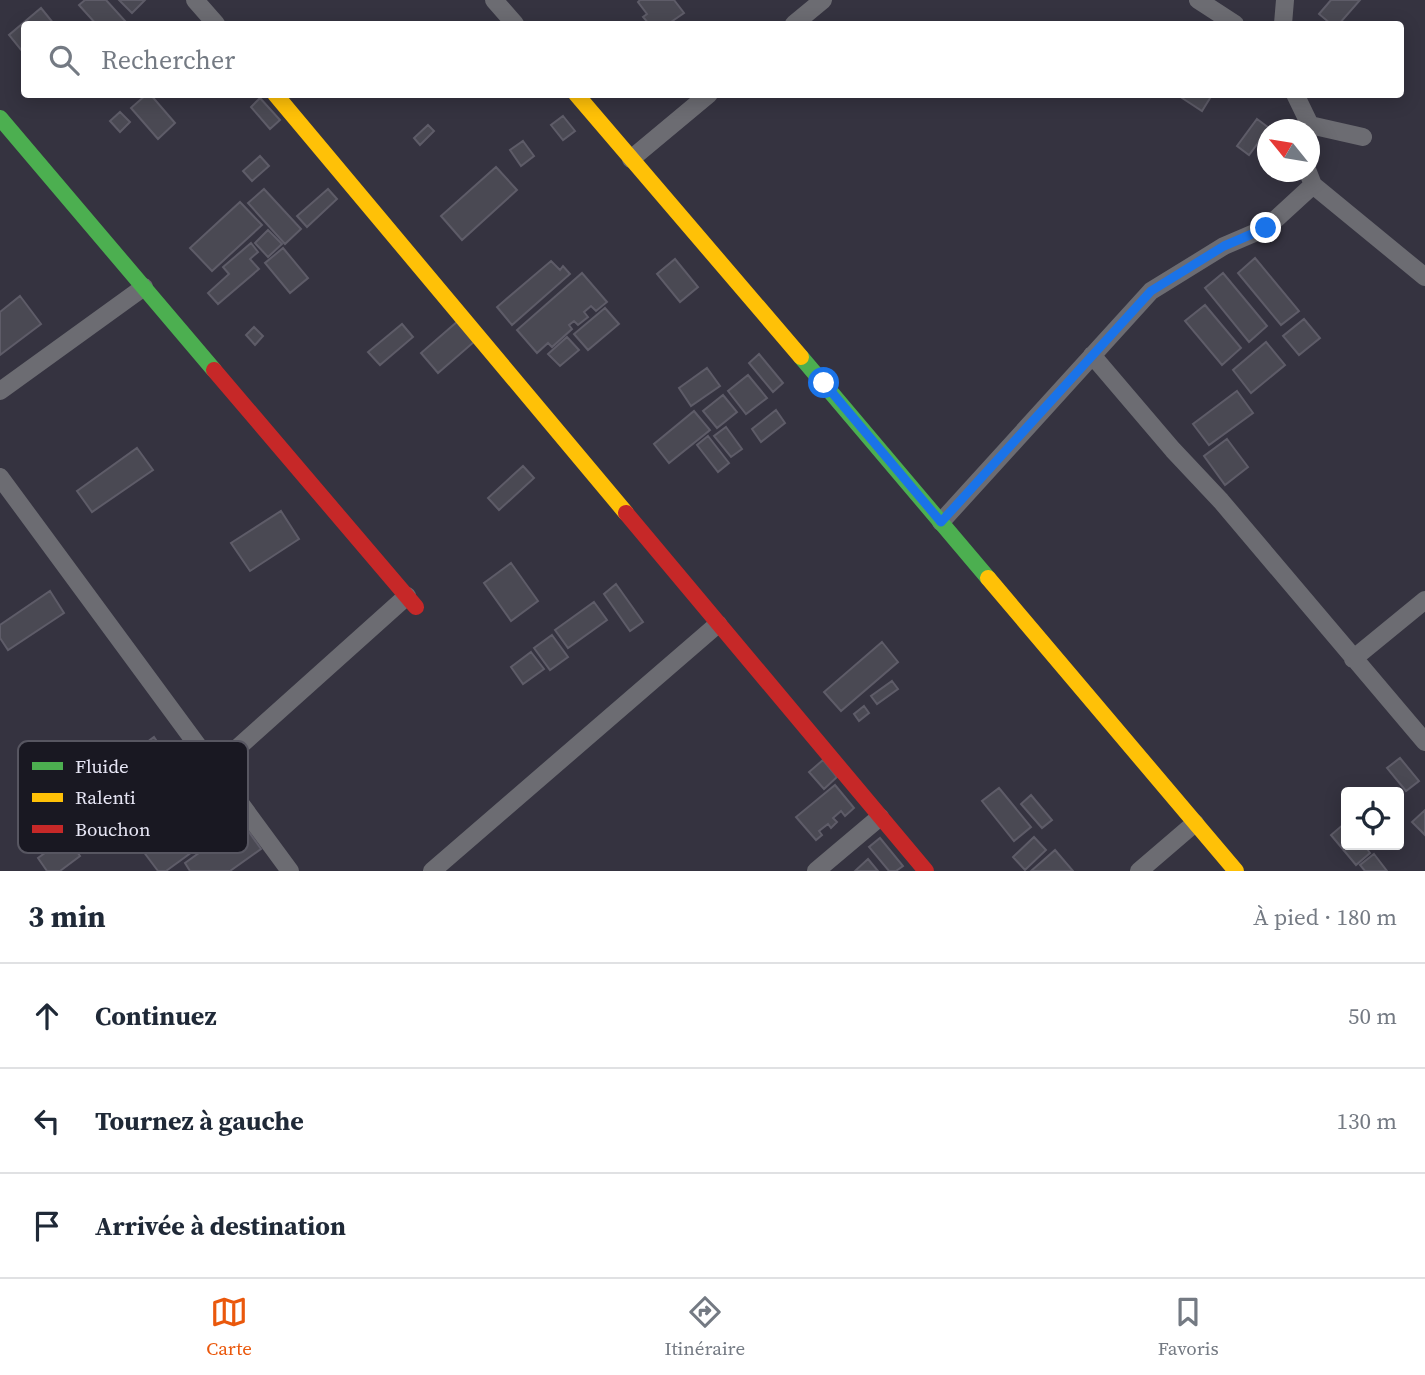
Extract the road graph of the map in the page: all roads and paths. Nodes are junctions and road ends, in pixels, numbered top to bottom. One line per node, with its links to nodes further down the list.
1 (195, 0): 6 (street)
2 (495, 0): 7 (street)
3 (824, 0): 8 (street)
4 (1198, 0): 9 (street)
5 (1284, 0): 10 (street)
6 (213, 21)
7 (513, 21)
8 (798, 21)
9 (1230, 21)
10 (1283, 21)
11 (278, 98): 30 (street)
12 (579, 98): 19 (street)
13 (704, 98): 19 (street)
14 (1297, 98): 16 (street)
15 (0, 118): 23 (street)
16 (1306, 119)
17 (1320, 129): 18 (street)
18 (1363, 137)
19 (631, 159): 27 (street)
20 (1307, 182): 24 (street)
21 (1316, 182): 22 (street)
22 (1425, 277)
23 (144, 287): 25 (street); 29 (street)
24 (1092, 355): 27 (street); 31 (street)
25 (0, 391)
26 (0, 477): 32 (street)
27 (941, 522): 37 (street)
28 (1425, 600): 31 (street)
29 (412, 602): 33 (street)
30 (718, 624): 36 (street); 39 (street)
31 (1353, 659): 34 (street)
32 (193, 741)
33 (247, 741)
34 (1425, 741)
35 (248, 815): 38 (street)
36 (880, 817): 40 (street); 41 (street)
37 (1195, 823): 42 (street); 43 (street)
38 (290, 871)
39 (432, 871)
40 (816, 871)
41 (926, 871)
42 (1139, 871)
43 (1236, 871)

